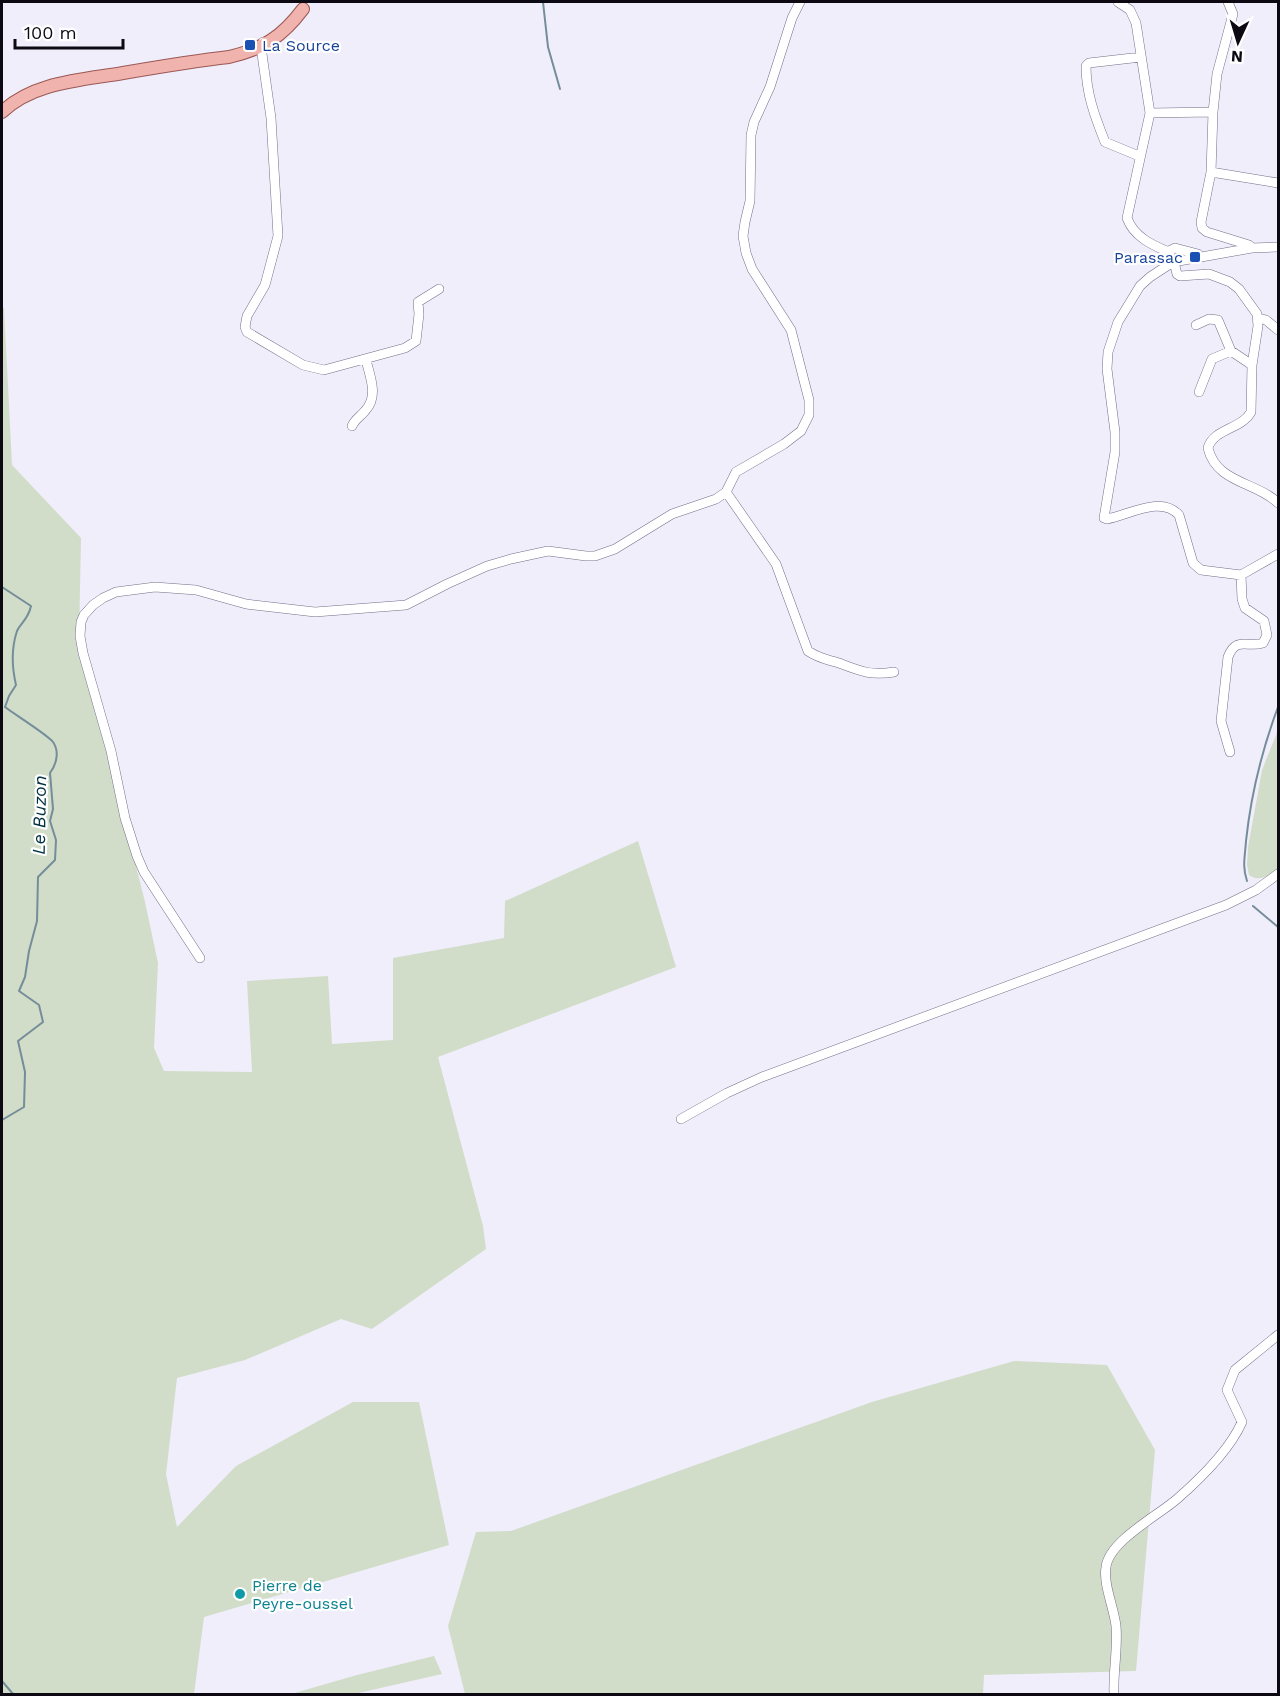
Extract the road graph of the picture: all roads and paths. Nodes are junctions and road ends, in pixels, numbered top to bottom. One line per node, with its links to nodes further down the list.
1 (800, 2): 28 (street)
2 (1118, 2): 6 (street)
3 (1228, 2): 8 (street)
4 (307, 5): 5 (main road)
5 (263, 42): 7 (main road); 24 (street)
6 (1141, 57): 9 (street); 10 (street)
7 (2, 112)
8 (1213, 112): 9 (street); 11 (street)
9 (1150, 113): 10 (street)
10 (1139, 156): 16 (street)
11 (1211, 172): 12 (street); 14 (street)
12 (1278, 183)
13 (1278, 247): 14 (street)
14 (1252, 248): 17 (street)
15 (1181, 251): 16 (street); 17 (street); 18 (street)
16 (1170, 252): 18 (street)
17 (1204, 255): 18 (street)
18 (1176, 262): 20 (street); 31 (street)
19 (439, 288): 24 (street)
20 (1258, 318): 22 (street); 25 (street)
21 (1197, 325): 23 (street)
22 (1278, 330)
23 (1231, 351): 25 (street); 26 (street)
24 (366, 360): 27 (street)
25 (1252, 365): 29 (street)
26 (1199, 393)
27 (352, 426)
28 (726, 492): 32 (street); 35 (street)
29 (1278, 503)
30 (1278, 554): 31 (street)
31 (1241, 575): 33 (street)
32 (894, 672)
33 (1230, 752)
34 (1278, 874): 36 (street)
35 (200, 958)
36 (681, 1119)
37 (1278, 1335): 38 (street)
38 (1114, 1695)

